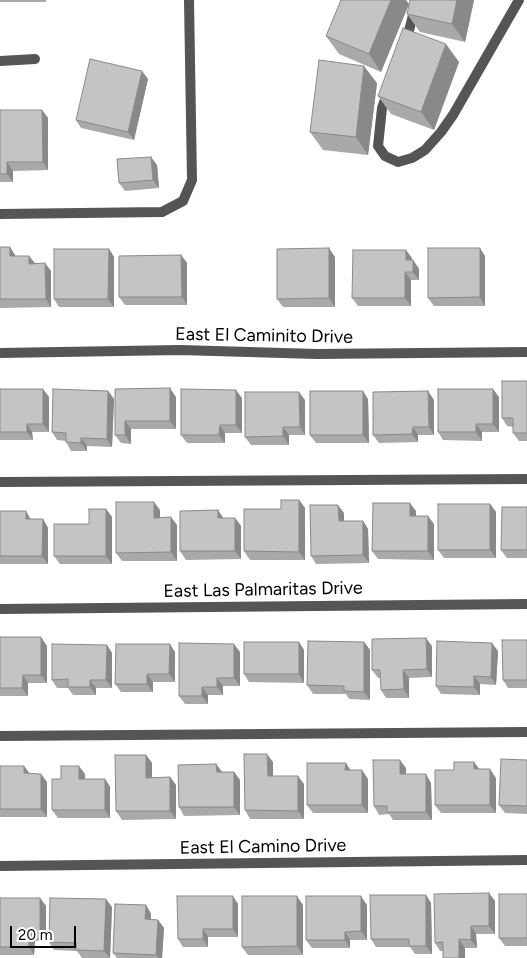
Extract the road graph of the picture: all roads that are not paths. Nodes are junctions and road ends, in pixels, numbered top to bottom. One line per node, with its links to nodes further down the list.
1 (189, 0): 8 (street)
2 (417, 0): 4 (street)
3 (520, 0): 7 (street)
4 (401, 55)
5 (35, 58): 6 (street)
6 (0, 61)
7 (392, 81)
8 (0, 214)
9 (527, 352): 10 (street, East El Caminito Drive)
10 (0, 353)
11 (527, 479): 12 (street)
12 (0, 482)
13 (527, 604): 14 (street, East Las Palmaritas Drive)
14 (0, 609)
15 (527, 732): 16 (street)
16 (0, 736)
17 (527, 860): 18 (street, East El Camino Drive)
18 (0, 866)

